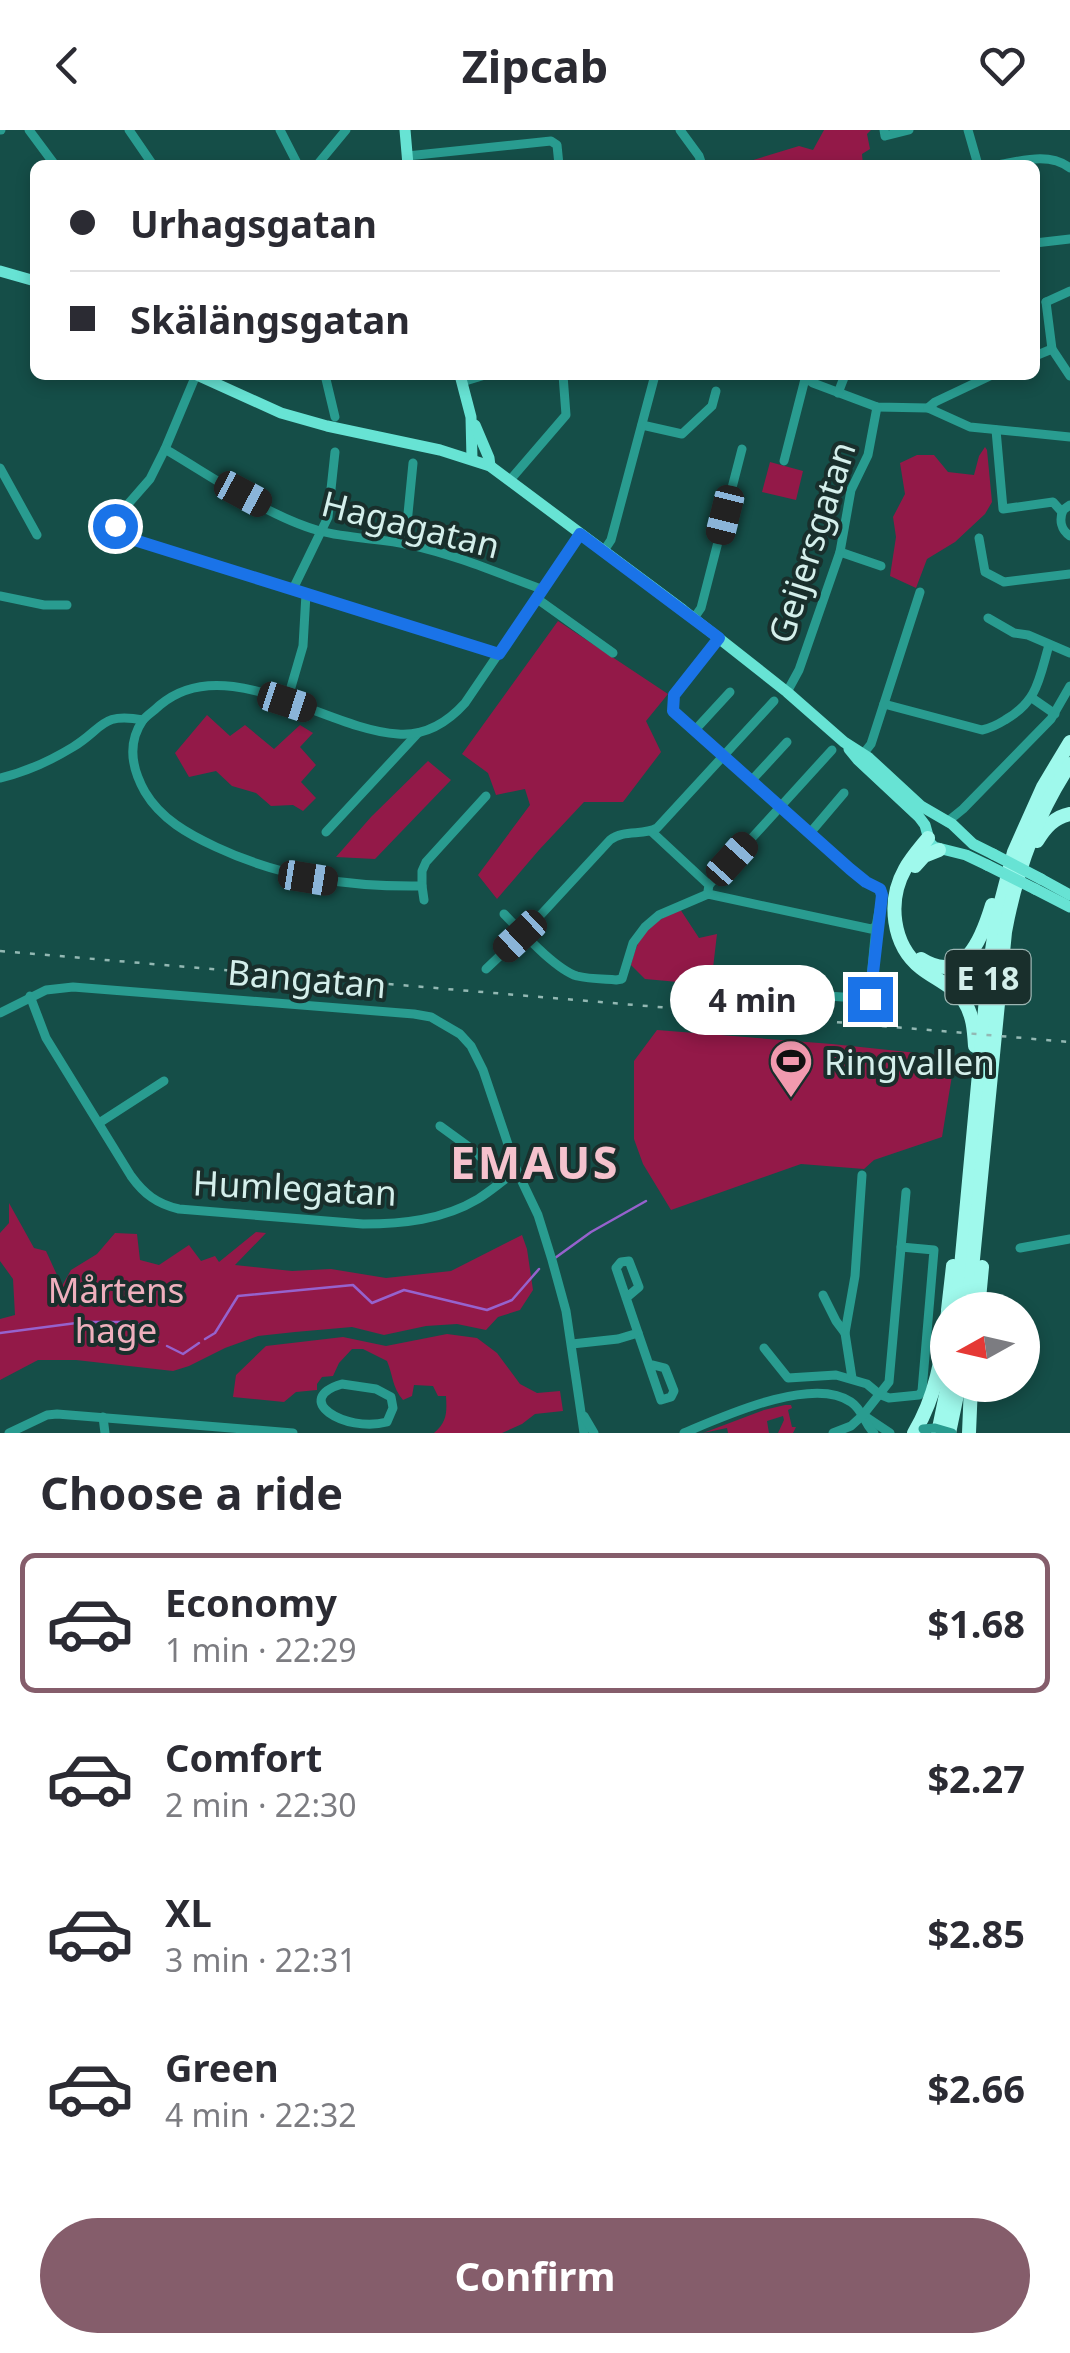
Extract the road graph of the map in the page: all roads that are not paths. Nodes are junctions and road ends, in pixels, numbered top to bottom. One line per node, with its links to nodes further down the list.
1 (29, 130): 10 (street)
2 (129, 130): 11 (street)
3 (280, 130): 12 (street)
4 (346, 130): 13 (street)
5 (405, 130): 14 (main road)
6 (680, 130): 16 (street)
7 (884, 130): 8 (street)
8 (909, 130)
9 (968, 130): 17 (street)
10 (51, 160)
11 (150, 160)
12 (295, 160)
13 (321, 160)
14 (407, 160): 15 (street)
15 (558, 160)
16 (700, 160)
17 (977, 160)
18 (1028, 160): 19 (street)
19 (1069, 162)
20 (1070, 238): 21 (street)
21 (1040, 242)
22 (0, 271): 23 (main road)
23 (30, 280)
24 (1070, 292): 26 (street)
25 (1040, 300): 26 (street)
26 (1046, 302): 27 (street)
27 (1052, 349): 28 (street); 29 (street)
28 (1040, 354)
29 (1070, 376)
30 (194, 380): 50 (street)
31 (207, 380): 52 (main road)
32 (325, 380): 44 (street)
33 (462, 380): 45 (main road)
34 (563, 380): 57 (street)
35 (654, 380): 46 (street)
36 (803, 380): 53 (street)
37 (810, 380): 41 (street)
38 (843, 380): 41 (street)
39 (981, 380): 43 (street)
40 (716, 391): 46 (street)
41 (838, 393): 42 (street)
42 (877, 406): 43 (street); 66 (street, Geijersgatan)
43 (928, 408): 47 (street)
44 (336, 417)
45 (471, 417): 52 (main road); 55 (main road)
46 (642, 426): 65 (street)
47 (996, 430): 48 (street); 58 (street)
48 (1070, 437)
49 (742, 448): 75 (street)
50 (165, 449): 59 (street, Hagagatan); 69 (street)
51 (335, 452): 59 (street)
52 (472, 459): 55 (main road)
53 (784, 461)
54 (413, 463): 64 (street)
55 (490, 466): 57 (main road)
56 (0, 468): 61 (street)
57 (510, 480): 60 (main road)
58 (1066, 508): 62 (street)
59 (320, 531): 64 (street, Hagagatan); 69 (street)
60 (580, 534): 65 (main road); 72 (street)
61 (36, 535)
62 (1070, 536)
63 (980, 538): 68 (street)
64 (406, 544): 72 (street, Hagagatan)
65 (603, 552): 75 (main road)
66 (840, 552): 67 (street); 84 (street, Geijersgatan)
67 (881, 566)
68 (1070, 574)
69 (293, 589): 71 (street)
70 (920, 592): 88 (street)
71 (306, 594): 81 (street); 87 (street)
72 (538, 594): 79 (street, Hagagatan); 81 (street)
73 (0, 596): 74 (street)
74 (67, 605)
75 (694, 618): 77 (main road)
76 (988, 618): 78 (street)
77 (719, 638): 84 (main road); 91 (street)
78 (1048, 645): 80 (street); 85 (street)
79 (614, 652)
80 (1070, 653)
81 (499, 654): 92 (street)
82 (1070, 686): 89 (street)
83 (730, 692): 91 (street)
84 (787, 692): 97 (main road)
85 (1032, 698): 88 (street); 89 (street)
86 (774, 701): 96 (street)
87 (287, 702): 90 (street); 92 (street)
88 (884, 704): 97 (street)
89 (1056, 714): 105 (street)
90 (143, 720): 99 (street); 114 (street)
91 (694, 730): 96 (street)
92 (418, 733): 106 (street)
93 (788, 742): 100 (street)
94 (1070, 742): 112 (highway, E 18)
95 (832, 750): 103 (street)
96 (723, 756): 100 (street); 107 (street)
97 (861, 757): 105 (main road); 109 (main road)
98 (1070, 764): 110 (highway, E 18)
99 (0, 778)
100 (752, 781): 103 (street)
101 (844, 794): 108 (street)
102 (486, 796): 114 (street)
103 (781, 807): 108 (street); 115 (street)
104 (1070, 814): 110 (highway, E 18)
105 (951, 826): 109 (main road); 109 (main road); 111 (main road)
106 (326, 832)
107 (652, 832): 115 (street); 121 (street)
108 (810, 833): 120 (street)
109 (936, 842): 111 (main road); 112 (highway, E 18); 126 (highway, E 18)
110 (1024, 856): 130 (highway, E 18)
111 (990, 859): 113 (main road, bridge)
112 (1005, 884): 126 (highway, E 18)
113 (1038, 884): 116 (main road); 118 (main road)
114 (422, 886): 117 (street)
115 (708, 890): 120 (street); 121 (street)
116 (1070, 894)
117 (424, 900)
118 (1070, 907)
119 (504, 914): 121 (street)
120 (878, 922): 123 (street)
121 (524, 932): 122 (street)
122 (486, 969)
123 (707, 986)
124 (30, 996): 125 (street, Bangatan); 128 (street, Humlegatan); 131 (street, Bangatan)
125 (0, 1012)
126 (979, 1071): 130 (highway, E 18)
127 (164, 1081): 128 (street)
128 (99, 1122): 133 (street, Humlegatan)
129 (440, 1126): 133 (street)
130 (976, 1162): 138 (highway, E 18); 139 (highway, E 18); 140 (highway, E 18); 141 (highway, E 18)
131 (517, 1171): 133 (street, Humlegatan); 146 (street, Bangatan)
132 (862, 1175): 145 (street)
133 (504, 1180)
134 (906, 1192): 136 (street)
135 (1070, 1239): 137 (street)
136 (901, 1247): 150 (street); 150 (street)
137 (1020, 1248)
138 (950, 1292)
139 (959, 1292)
140 (969, 1292)
141 (979, 1292)
142 (824, 1295): 145 (street)
143 (626, 1298): 144 (street)
144 (638, 1333): 146 (street); 148 (street)
145 (846, 1333): 149 (street)
146 (572, 1344): 155 (street, Bangatan)
147 (764, 1348): 149 (street)
148 (649, 1364)
149 (852, 1378): 150 (street)
150 (879, 1394): 156 (street)
151 (930, 1401): 160 (highway, E 18)
152 (939, 1402): 160 (highway)
153 (955, 1402): 170 (highway)
154 (970, 1402): 171 (highway)
155 (582, 1409): 164 (street); 165 (street)
156 (863, 1415): 166 (street); 167 (street); 168 (street); 169 (street)
157 (103, 1417): 159 (street); 161 (street); 162 (street)
158 (341, 1430): 158 (street)
159 (232, 1431): 163 (street)
160 (922, 1432): 170 (street, bridge)
161 (9, 1433)
162 (106, 1433)
163 (292, 1433)
164 (584, 1433)
165 (594, 1433)
166 (684, 1433)
167 (833, 1433)
168 (874, 1433)
169 (890, 1433)
170 (950, 1433)
171 (969, 1433)

